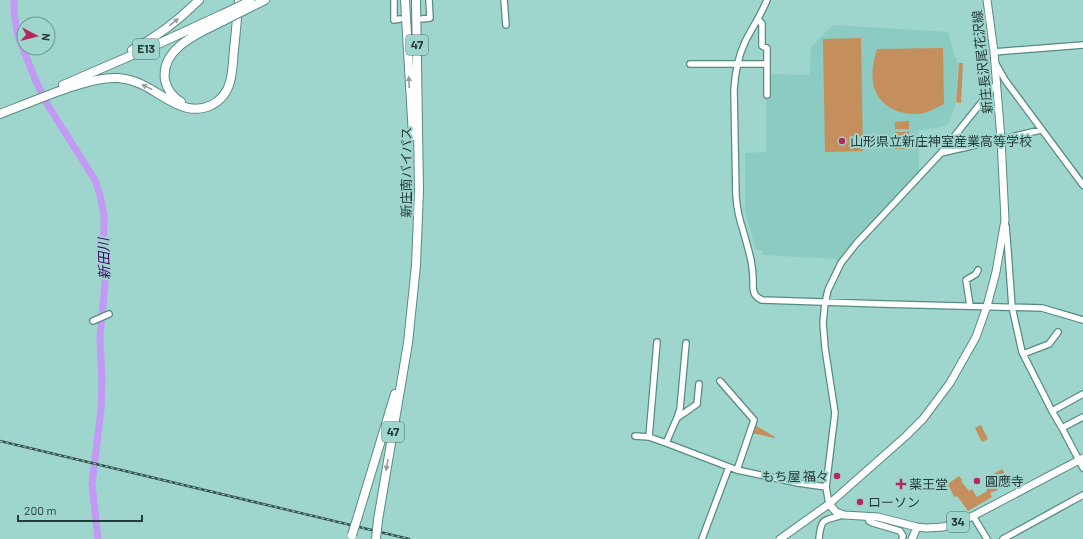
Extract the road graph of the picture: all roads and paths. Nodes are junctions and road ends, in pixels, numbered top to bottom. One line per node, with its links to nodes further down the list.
1 (199, 0): 25 (highway, one-way to 1)
2 (235, 0): 14 (highway)
3 (239, 0): 27 (highway, one-way to 27)
4 (265, 0): 13 (highway)
5 (394, 0): 15 (street)
6 (405, 0): 34 (highway, one-way to 6)
7 (416, 0): 34 (highway, 47)
8 (421, 0): 34 (highway)
9 (429, 0): 16 (street)
10 (504, 0): 18 (street)
11 (767, 0): 17 (street)
12 (987, 0): 20 (main road, 新庄長沢尾花沢線)
13 (251, 3): 14 (highway, bridge)
14 (224, 17): 25 (highway, E13)
15 (400, 19)
16 (422, 19)
17 (758, 19): 23 (street); 24 (street)
18 (506, 25)
19 (1083, 45): 20 (street)
20 (994, 52): 21 (main road, 新庄長沢尾花沢線)
21 (994, 60): 26 (main road, 新庄長沢尾花沢線); 30 (street)
22 (690, 64): 23 (street)
23 (738, 64): 24 (street); 37 (street)
24 (767, 64): 28 (street)
25 (68, 83): 27 (highway, E13)
26 (996, 84): 31 (main road, 新庄長沢尾花沢線); 32 (street)
27 (59, 89): 29 (highway)
28 (767, 96)
29 (0, 113)
30 (1041, 130): 31 (street); 33 (street)
31 (1001, 139): 32 (street); 35 (main road, 新庄長沢尾花沢線)
32 (940, 153): 37 (street)
33 (1082, 182)
34 (418, 191): 46 (highway, 新庄南バイパス / 47)
35 (1005, 220): 39 (main road, 新庄長沢尾花沢線); 40 (street)
36 (978, 270): 38 (street)
37 (825, 302): 38 (street); 63 (street)
38 (970, 306): 39 (street)
39 (987, 306): 40 (street); 65 (main road, 新庄長沢尾花沢線)
40 (1012, 307): 42 (street); 48 (street)
41 (109, 314): 43 (street)
42 (1083, 320)
43 (93, 321)
44 (1058, 332): 48 (street)
45 (657, 342): 57 (street)
46 (406, 343): 70 (highway, 47, bridge); 71 (highway, 47, one-way to 71, bridge)
47 (686, 343): 54 (street)
48 (1023, 354): 52 (street)
49 (720, 381): 62 (street)
50 (699, 384): 54 (street)
51 (1083, 394): 52 (street)
52 (1052, 411): 55 (street)
53 (1083, 417): 55 (street)
54 (677, 418): 58 (street)
55 (1062, 428): 59 (street)
56 (635, 436): 57 (street)
57 (649, 437): 58 (street)
58 (666, 443): 60 (street)
59 (1081, 459): 61 (street); 68 (main road, 34)
60 (729, 467): 62 (street); 72 (street)
61 (1083, 468)
62 (737, 470): 63 (street)
63 (826, 487): 65 (street)
64 (1083, 495): 78 (street)
65 (829, 504): 66 (main road, 34); 73 (main road, 新庄長沢尾花沢線)
66 (844, 514): 67 (main road, 34); 74 (street)
67 (867, 516): 69 (main road, 34); 75 (street)
68 (973, 516): 69 (main road, 34); 77 (street)
69 (917, 527): 76 (main road)
70 (352, 537)
71 (376, 539)
72 (702, 539)
73 (780, 539)
74 (819, 539)
75 (902, 539)
76 (912, 539)
77 (987, 539)
78 (1003, 539)

